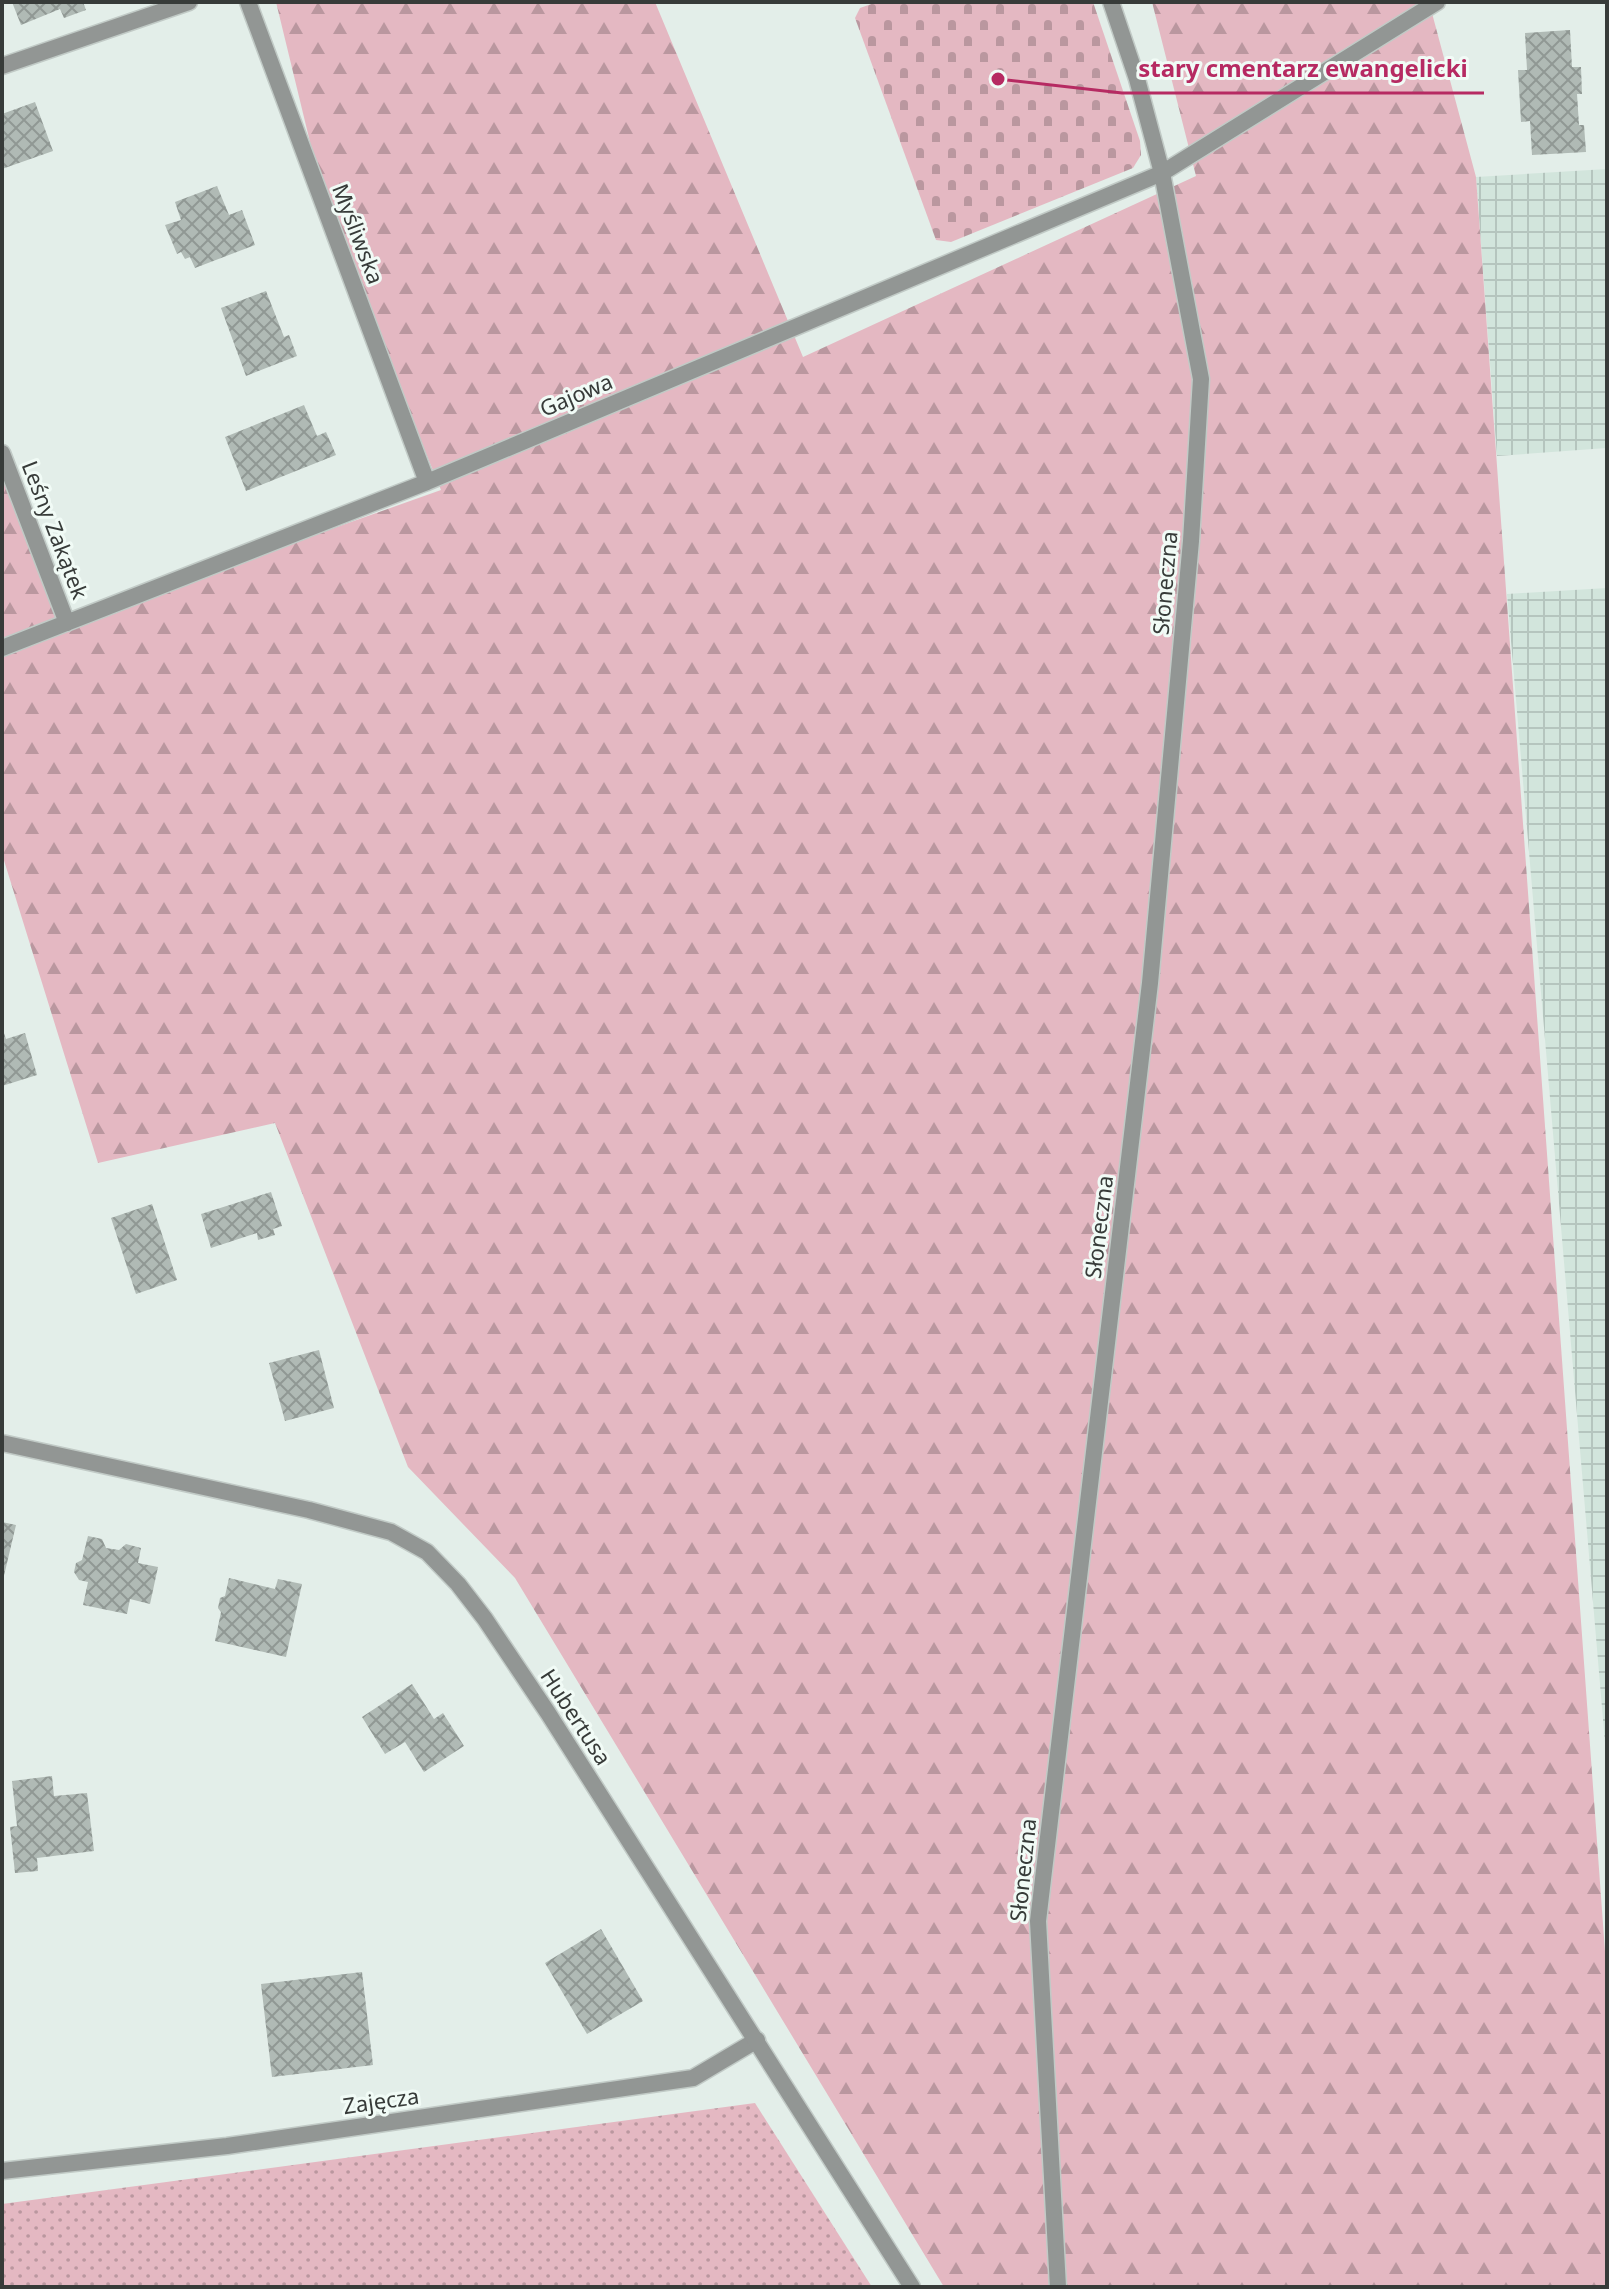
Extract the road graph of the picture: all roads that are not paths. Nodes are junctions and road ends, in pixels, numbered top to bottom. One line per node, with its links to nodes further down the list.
1 (189, 2): 5 (street)
2 (248, 2): 8 (street, Myśliwska)
3 (1111, 2): 6 (street, Słoneczna)
4 (1437, 2): 6 (street)
5 (2, 66)
6 (1162, 173): 8 (street, Gajowa); 15 (street, Słoneczna)
7 (2, 453): 9 (street, Leśny Zakątek)
8 (427, 482): 9 (street, Gajowa)
9 (67, 623): 10 (street, Gajowa)
10 (2, 648)
11 (2, 1443): 12 (street, Hubertusa)
12 (757, 2040): 13 (street, Zajęcza); 14 (street, Hubertusa)
13 (2, 2171)
14 (912, 2287)
15 (1058, 2287)

